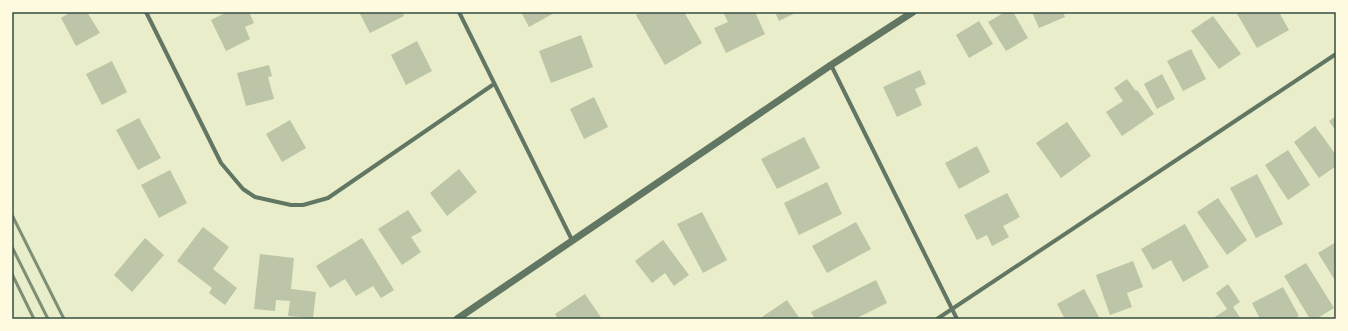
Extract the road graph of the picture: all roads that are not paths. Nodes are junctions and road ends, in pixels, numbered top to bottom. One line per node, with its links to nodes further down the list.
1 (146, 12): 6 (street)
2 (459, 12): 6 (street)
3 (913, 12): 5 (street)
4 (1336, 54): 8 (street)
5 (831, 65): 7 (street); 8 (street)
6 (494, 84): 7 (street)
7 (572, 240): 9 (street)
8 (952, 309): 10 (street); 11 (street)
9 (457, 319)
10 (937, 319)
11 (957, 319)

